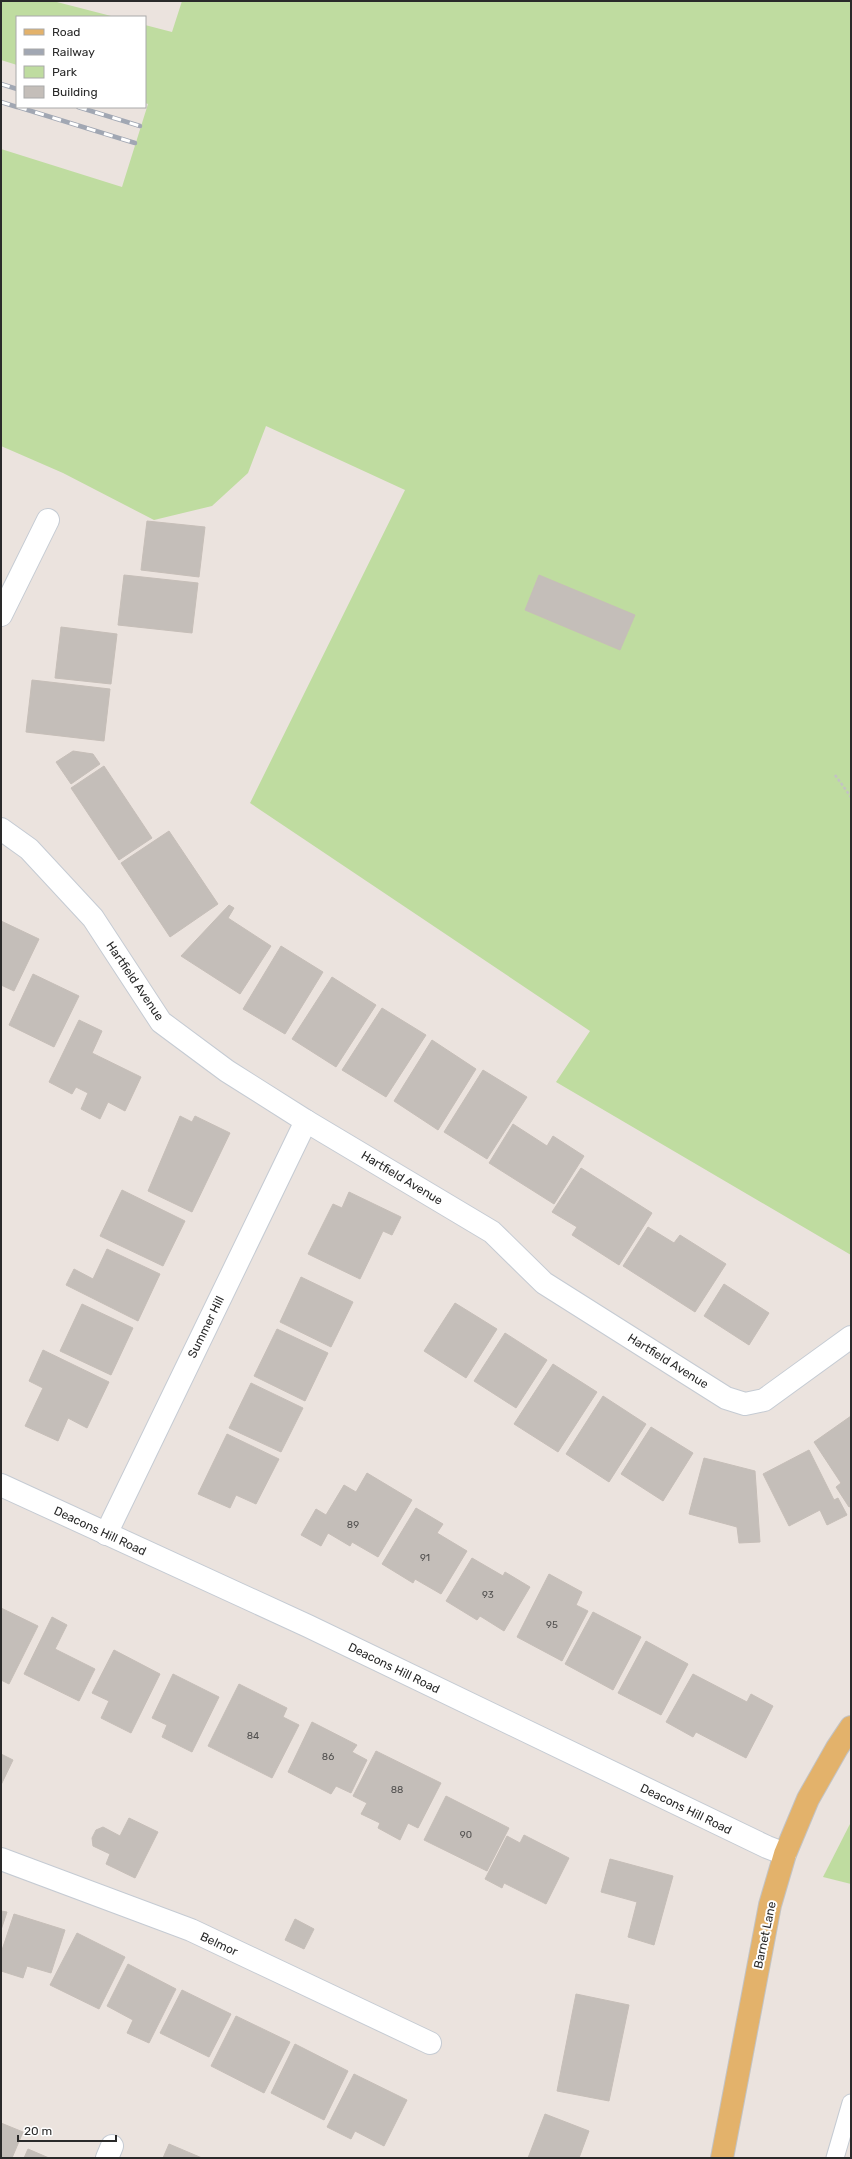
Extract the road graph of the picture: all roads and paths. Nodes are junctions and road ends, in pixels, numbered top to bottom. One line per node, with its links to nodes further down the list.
1 (48, 520): 2 (street)
2 (1, 616)
3 (835, 775): 4 (path)
4 (851, 797)
5 (1, 829): 6 (street, Hartfield Avenue)
6 (306, 1121): 7 (street, Hartfield Avenue); 9 (street, Summer Hill)
7 (851, 1337)
8 (1, 1485): 9 (street, Deacons Hill Road)
9 (106, 1534): 11 (street, Deacons Hill Road)
10 (851, 1727): 11 (main road, Barnet Lane)
11 (785, 1854): 15 (main road, Barnet Lane)
12 (1, 1859): 13 (street, Belmor)
13 (430, 2043)
14 (851, 2103): 16 (lane)
15 (722, 2158)
16 (835, 2158)

